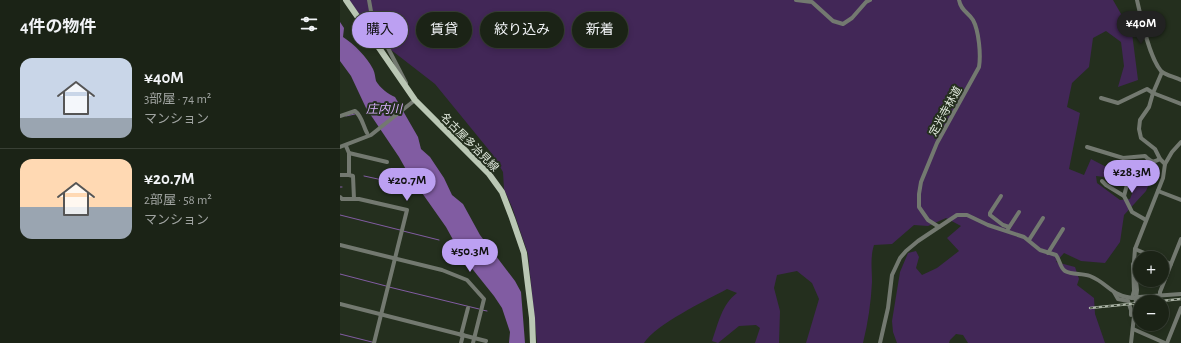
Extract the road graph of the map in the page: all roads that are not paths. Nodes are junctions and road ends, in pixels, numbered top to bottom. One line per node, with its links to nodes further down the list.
1 (346, 0): 9 (main road, 名古屋多治見線)
2 (369, 0): 9 (street)
3 (796, 0): 4 (street)
4 (870, 0)
5 (959, 0): 37 (street, 定光寺林道)
6 (1137, 0): 7 (street)
7 (1162, 72): 8 (street); 10 (street)
8 (1181, 80)
9 (408, 90): 12 (main road, 名古屋多治見線)
10 (1153, 93): 11 (street); 13 (street); 21 (street)
11 (1101, 98)
12 (415, 100): 17 (street); 68 (main road, 名古屋多治見線)
13 (1181, 104)
14 (340, 116): 15 (street)
15 (367, 133)
16 (1181, 142): 23 (street)
17 (346, 146): 18 (street); 20 (street)
18 (340, 147)
19 (1087, 147): 21 (street)
20 (349, 153): 22 (street); 25 (street)
21 (1160, 159): 23 (street)
22 (387, 162)
23 (1165, 164): 28 (street)
24 (340, 175): 25 (street)
25 (349, 175): 32 (street)
26 (1128, 180): 30 (street)
27 (1102, 181): 30 (street)
28 (1158, 191): 33 (street); 36 (street)
29 (1001, 196): 38 (street)
30 (1124, 196): 36 (street)
31 (340, 197): 32 (street)
32 (354, 199): 46 (street)
33 (1181, 200)
34 (1019, 212): 38 (street)
35 (1043, 218): 41 (street)
36 (1146, 220): 43 (street)
37 (938, 227): 38 (street); 69 (street)
38 (1008, 229): 41 (street)
39 (1063, 229): 45 (street)
40 (1181, 239): 47 (street)
41 (1029, 240): 45 (street)
42 (340, 245): 46 (street)
43 (1135, 249): 44 (street)
44 (1140, 251)
45 (1048, 253): 50 (street)
46 (395, 258): 58 (street); 63 (street)
47 (1171, 264): 52 (street)
48 (1133, 265): 49 (street)
49 (1133, 280)
50 (1114, 292): 54 (street); 59 (street)
51 (1181, 294): 53 (street)
52 (1160, 295)
53 (1169, 295)
54 (1133, 297)
55 (340, 304): 58 (street)
56 (468, 308): 62 (street)
57 (1181, 308): 71 (street)
58 (381, 314): 62 (street); 65 (street)
59 (1133, 324)
60 (1133, 329): 70 (street)
61 (1138, 331): 71 (street)
62 (462, 335): 63 (street); 66 (street)
63 (474, 338): 64 (street); 67 (street)
64 (486, 341)
65 (374, 343)
66 (461, 343)
67 (473, 343)
68 (533, 343)
69 (880, 343)
70 (1131, 343)
71 (1166, 343)

